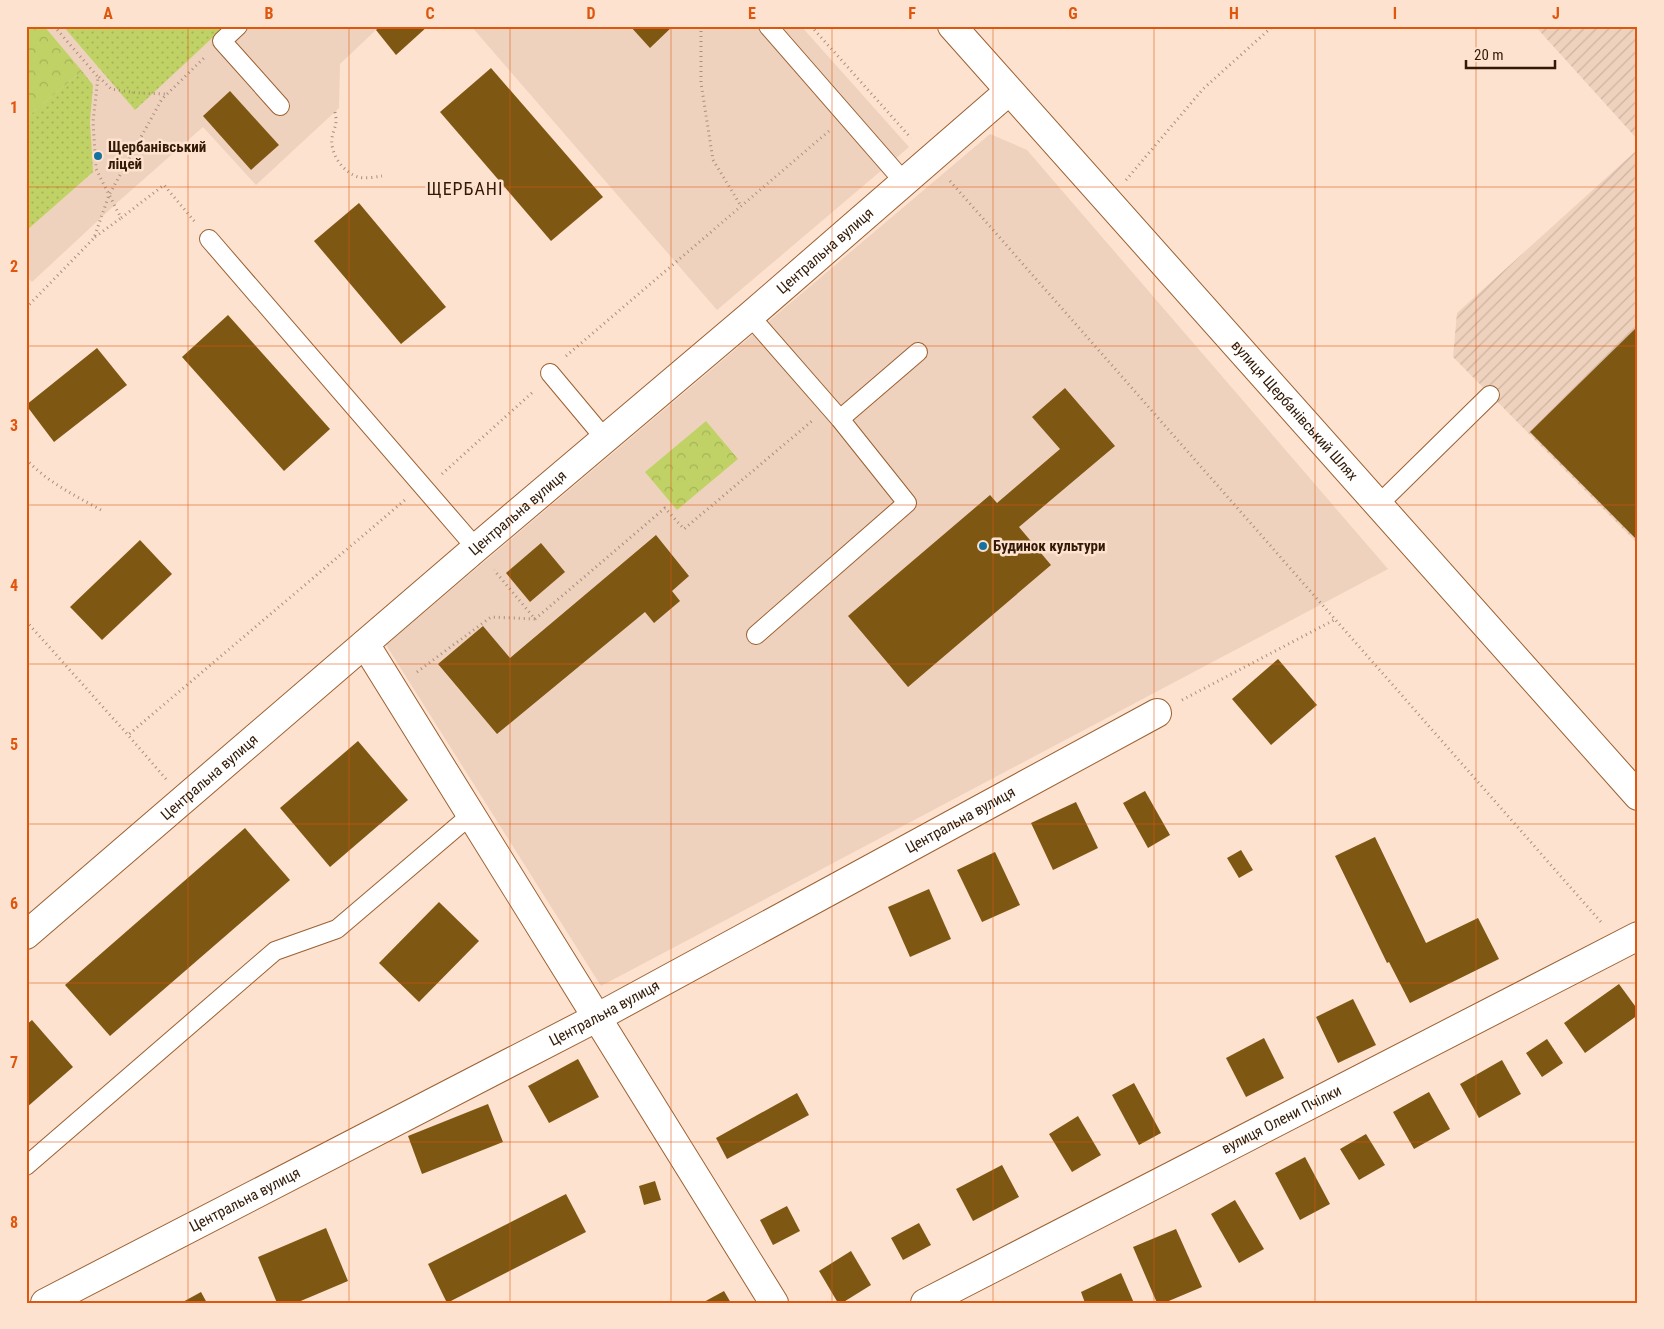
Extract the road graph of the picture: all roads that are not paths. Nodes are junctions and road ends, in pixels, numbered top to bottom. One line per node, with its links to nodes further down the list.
1 (238, 26): 5 (lane)
2 (768, 26): 6 (lane)
3 (952, 26): 4 (street, вулиця Щербанівський Шлях)
4 (1009, 91): 6 (street, Центральна вулиця); 14 (street, вулиця Щербанівський Шлях)
5 (280, 106)
6 (905, 183): 8 (street, Центральна вулиця)
7 (209, 239): 15 (lane)
8 (750, 316): 12 (lane); 13 (street, Центральна вулиця)
9 (918, 352): 12 (lane)
10 (551, 374): 13 (lane)
11 (1490, 395): 14 (lane)
12 (834, 413): 16 (lane)
13 (606, 440): 15 (street, Центральна вулиця)
14 (1378, 505): 19 (street, вулиця Щербанівський Шлях)
15 (476, 548): 17 (street, Центральна вулиця)
16 (756, 635)
17 (365, 644): 20 (street); 21 (street, Центральна вулиця)
18 (1157, 713): 23 (street, Центральна вулиця)
19 (1638, 796)
20 (472, 814): 23 (street); 24 (lane)
21 (26, 935)
22 (1629, 940): 27 (street, вулиця Олени Пчілки)
23 (598, 1017): 25 (street, Центральна вулиця); 26 (street)
24 (26, 1166)
25 (45, 1303)
26 (774, 1303)
27 (924, 1303)

